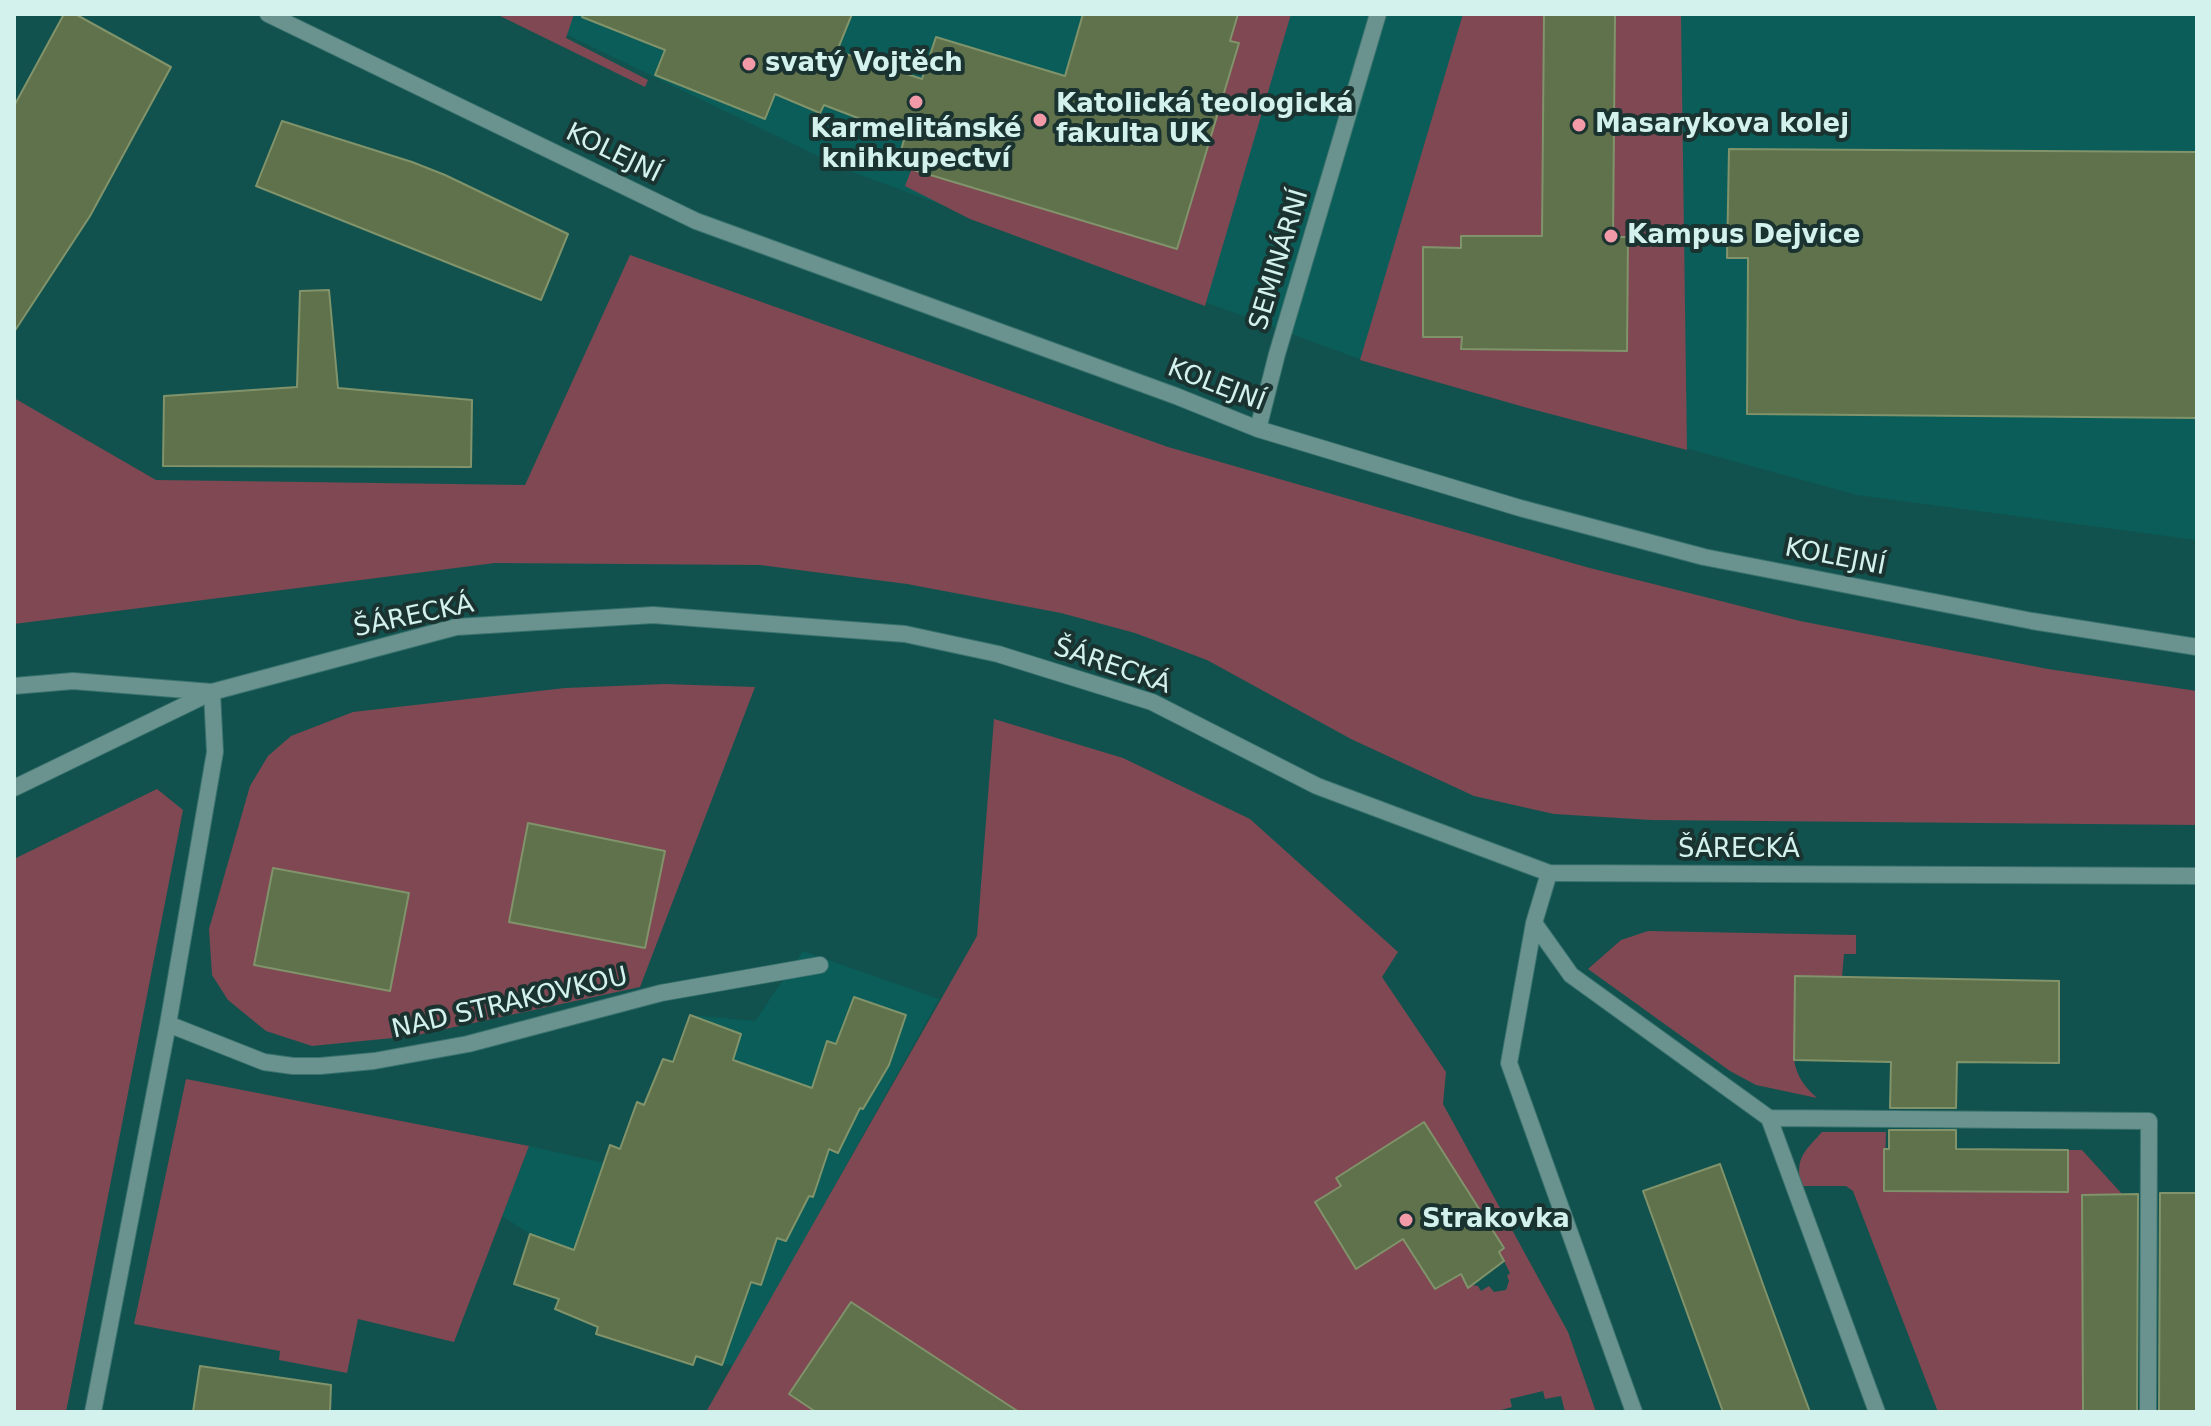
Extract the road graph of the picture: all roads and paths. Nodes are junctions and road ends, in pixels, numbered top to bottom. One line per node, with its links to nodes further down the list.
1 (268, 14): 3 (street, KOLEJNÍ)
2 (1378, 14): 3 (street, SEMINÁRNÍ)
3 (1258, 429): 4 (street, KOLEJNÍ)
4 (2197, 647)
5 (14, 686): 6 (street)
6 (212, 692): 7 (street, ŠÁRECKÁ); 8 (street, ŠÁRECKÁ); 12 (street)
7 (14, 788)
8 (1549, 873): 9 (street, ŠÁRECKÁ); 10 (street)
9 (2197, 876)
10 (1534, 923): 13 (street); 15 (street)
11 (820, 965): 12 (street, NAD STRAKOVKOU)
12 (168, 1024): 14 (street)
13 (1769, 1118): 16 (street); 17 (street)
14 (93, 1412)
15 (1634, 1412)
16 (1877, 1412)
17 (2148, 1412)

